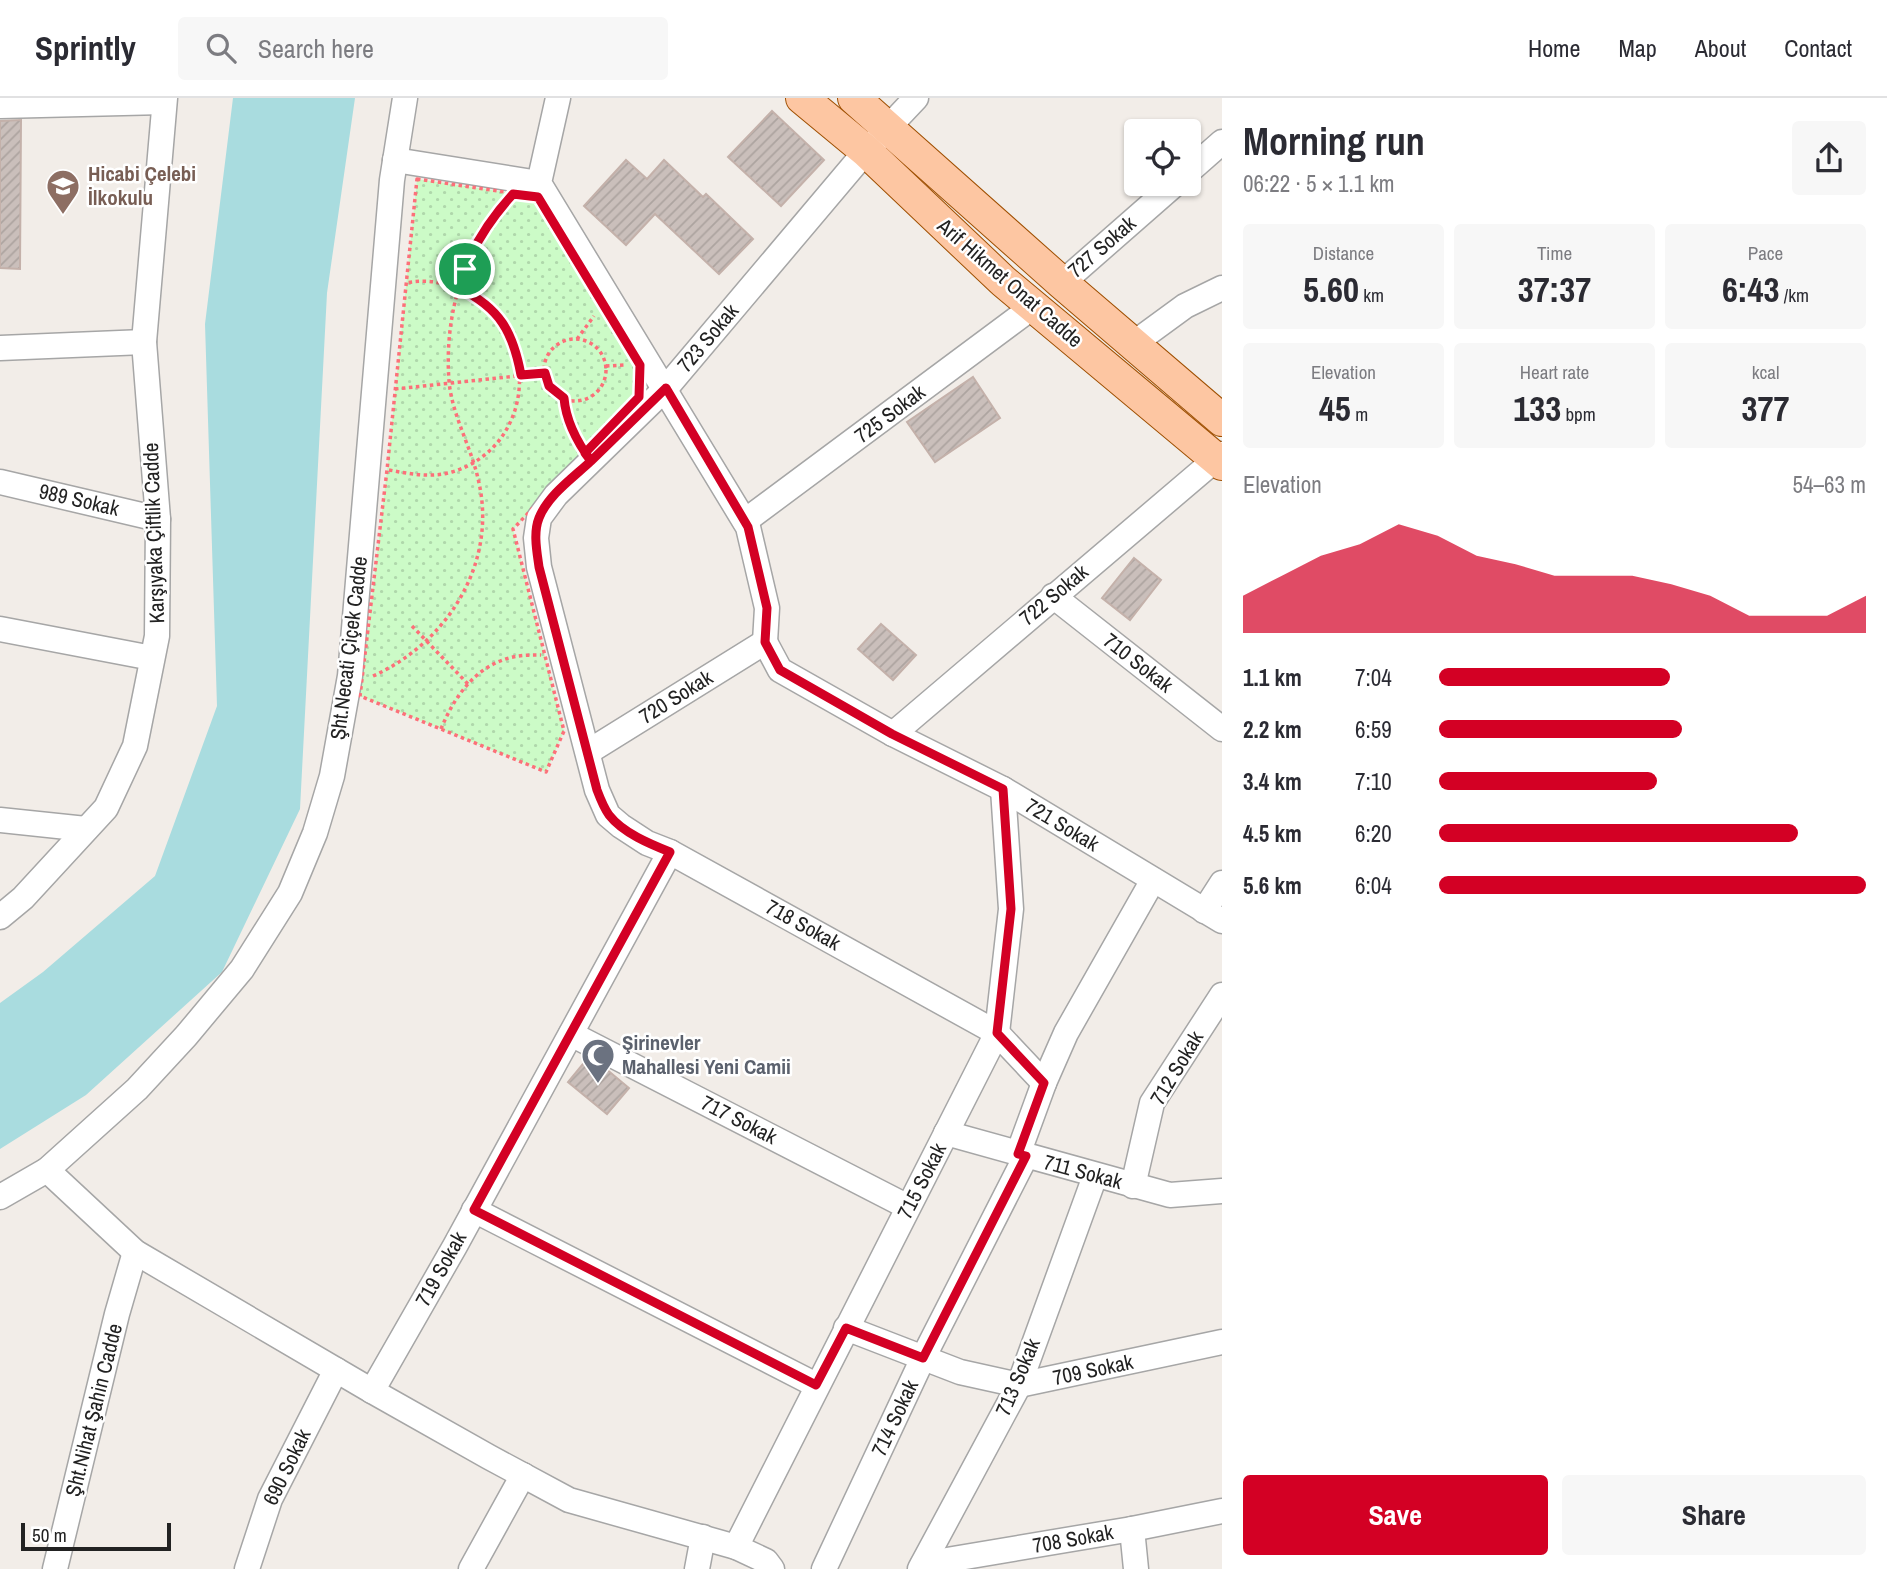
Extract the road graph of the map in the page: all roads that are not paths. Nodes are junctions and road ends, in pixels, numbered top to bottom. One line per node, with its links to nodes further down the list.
1 (405, 98): 11 (street, Şht.Necati Çiçek Cadde)
2 (558, 98): 13 (street)
3 (802, 98): 10 (main road, Arif Hikmet Onat Cadde)
4 (854, 98): 8 (main road, Arif Hikmet Onat Cadde)
5 (916, 98): 8 (street, 723 Sokak)
6 (164, 100): 7 (street); 18 (street, Karşıyaka Çiftlik Cadde)
7 (0, 106)
8 (888, 127): 10 (street, 723 Sokak); 15 (main road, Arif Hikmet Onat Cadde)
9 (1222, 142): 12 (street)
10 (866, 151): 17 (main road, Arif Hikmet Onat Cadde); 21 (street, 723 Sokak)
11 (396, 160): 13 (street); 48 (street, Şht.Necati Çiçek Cadde)
12 (1201, 161)
13 (539, 183): 21 (street)
14 (1161, 196): 15 (street, 727 Sokak)
15 (1062, 283): 19 (main road, Arif Hikmet Onat Cadde)
16 (1222, 288): 19 (street)
17 (1034, 306): 23 (main road, Arif Hikmet Onat Cadde); 26 (street, 725 Sokak)
18 (144, 342): 20 (street); 25 (street, Karşıyaka Çiftlik Cadde)
19 (1133, 344): 22 (main road, Arif Hikmet Onat Cadde)
20 (0, 348)
21 (666, 388): 26 (street); 33 (street, 723 Sokak)
22 (1222, 420)
23 (1220, 458): 27 (street, 722 Sokak)
24 (0, 481): 25 (street, 989 Sokak)
25 (158, 519): 30 (street, Karşıyaka Çiftlik Cadde)
26 (745, 521): 29 (street)
27 (1053, 596): 31 (street, 710 Sokak); 32 (street, 722 Sokak)
28 (0, 629): 30 (street)
29 (765, 642): 32 (street, 721 Sokak); 33 (street, 720 Sokak)
30 (152, 658): 36 (street, Karşıyaka Çiftlik Cadde)
31 (1222, 729)
32 (892, 734): 34 (street, 721 Sokak)
33 (588, 752): 37 (street, 718 Sokak)
34 (1003, 789): 38 (street, 721 Sokak); 43 (street, 715 Sokak)
35 (0, 820): 36 (street)
36 (86, 830): 41 (street, Karşıyaka Çiftlik Cadde)
37 (670, 852): 43 (street, 718 Sokak); 44 (street, 719 Sokak)
38 (1153, 880): 40 (street, 721 Sokak); 45 (street, 714 Sokak)
39 (1222, 883): 40 (street)
40 (1213, 916)
41 (0, 917)
42 (1222, 995): 50 (street, 712 Sokak)
43 (997, 1033): 45 (street, 718 Sokak); 46 (street, 715 Sokak)
44 (571, 1034): 53 (street, 717 Sokak); 54 (street, 719 Sokak)
45 (1044, 1083): 47 (street, 714 Sokak)
46 (946, 1133): 47 (street, 711 Sokak); 53 (street, 715 Sokak)
47 (1022, 1155): 49 (street, 711 Sokak); 58 (street, 714 Sokak)
48 (47, 1170): 52 (street, Şht.Necati Çiçek Cadde); 55 (street)
49 (1095, 1176): 50 (street, 711 Sokak); 61 (street, 713 Sokak)
50 (1133, 1186): 51 (street, 711 Sokak)
51 (1222, 1191)
52 (0, 1197)
53 (908, 1207): 56 (street, 715 Sokak)
54 (474, 1210): 60 (street); 62 (street, 719 Sokak)
55 (135, 1252): 59 (street); 70 (street, Şht.Nihat Şahin Cadde)
56 (846, 1328): 58 (street, 709 Sokak); 60 (street, 715 Sokak)
57 (1222, 1342): 61 (street, 709 Sokak)
58 (923, 1358): 61 (street, 709 Sokak); 74 (street, 714 Sokak)
59 (336, 1370): 62 (street); 71 (street, 690 Sokak)
60 (816, 1385): 67 (street, 715 Sokak)
61 (1018, 1385): 69 (street, 713 Sokak)
62 (372, 1391): 63 (street)
63 (523, 1475): 66 (street); 72 (street)
64 (1222, 1511): 65 (street, 708 Sokak)
65 (1132, 1529): 69 (street, 708 Sokak); 75 (street)
66 (703, 1537): 67 (street); 73 (street)
67 (736, 1547): 68 (street)
68 (769, 1565)
69 (922, 1567)
70 (55, 1569)
71 (247, 1569)
72 (471, 1569)
73 (697, 1569)
74 (824, 1569)
75 (1136, 1569)

